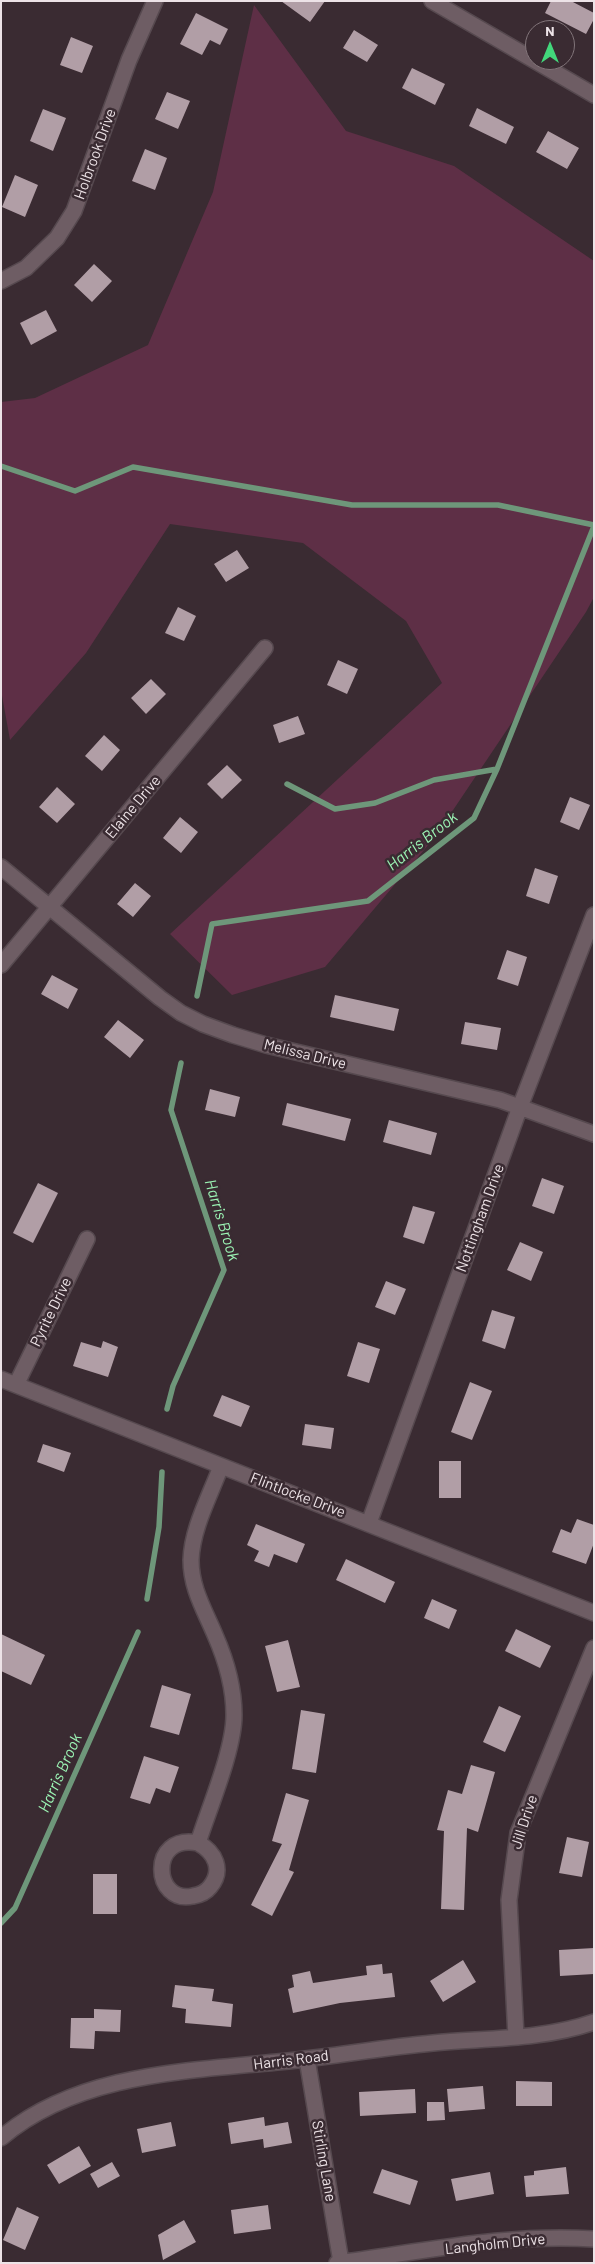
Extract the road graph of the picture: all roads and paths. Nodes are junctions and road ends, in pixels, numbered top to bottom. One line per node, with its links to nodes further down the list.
1 (155, 1): 4 (street, Holbrook Drive)
2 (432, 1): 3 (street)
3 (594, 94)
4 (1, 281)
5 (265, 648): 7 (street, Elaine Drive)
6 (1, 868): 7 (street, Melissa Drive)
7 (49, 907): 9 (street, Elaine Drive); 10 (street, Melissa Drive)
8 (594, 915): 10 (street, Nottingham Drive)
9 (1, 965)
10 (520, 1106): 11 (street, Melissa Drive); 16 (street, Nottingham Drive)
11 (594, 1134)
12 (87, 1239): 14 (street, Pyrite Drive)
13 (1, 1379): 14 (street, Flintlocke Drive)
14 (16, 1385): 15 (street, Flintlocke Drive)
15 (220, 1466): 16 (street, Flintlocke Drive); 19 (street)
16 (369, 1523): 17 (street, Flintlocke Drive)
17 (594, 1612)
18 (594, 1648): 21 (street, Jill Drive)
19 (198, 1842)
20 (594, 2022): 21 (street, Harris Road)
21 (516, 2037): 22 (street, Harris Road)
22 (307, 2059): 23 (street, Harris Road); 25 (street, Stirling Lane)
23 (1, 2138)
24 (594, 2239): 25 (street, Langholm Drive)
25 (341, 2262): 26 (street, Langholm Drive)
26 (337, 2263)

